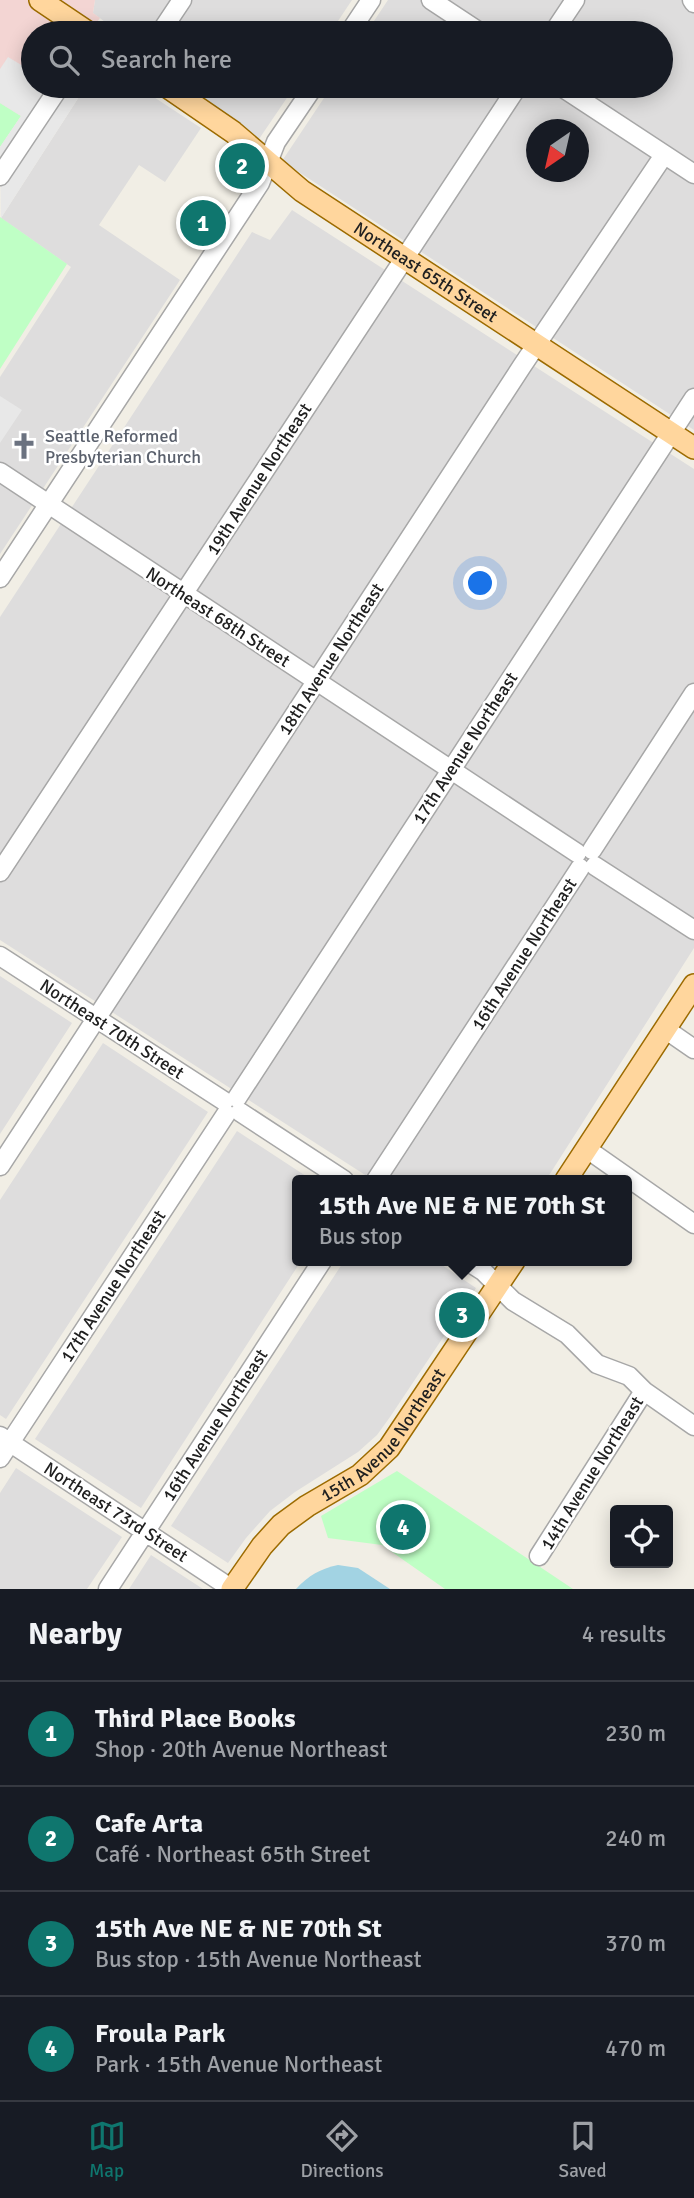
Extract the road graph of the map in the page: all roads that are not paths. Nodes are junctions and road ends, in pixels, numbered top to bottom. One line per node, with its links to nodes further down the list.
1 (40, 0): 6 (main road)
2 (182, 0): 7 (street)
3 (371, 0): 8 (street)
4 (431, 0): 9 (street)
5 (575, 0): 10 (street)
6 (71, 21)
7 (168, 21)
8 (357, 21)
9 (463, 21)
10 (561, 21)
11 (52, 98): 19 (street)
12 (183, 98): 17 (main road, Northeast 65th Street)
13 (306, 98): 17 (street)
14 (510, 98): 20 (street, 19th Avenue Northeast)
15 (578, 98): 16 (street)
16 (664, 155): 18 (street); 21 (street, 18th Avenue Northeast)
17 (268, 162): 20 (main road, Northeast 65th Street); 26 (street)
18 (694, 174)
19 (0, 176)
20 (402, 258): 21 (main road, Northeast 65th Street); 28 (street, 19th Avenue Northeast)
21 (536, 345): 23 (main road, Northeast 65th Street); 29 (street, 18th Avenue Northeast)
22 (694, 398): 23 (street, 17th Avenue Northeast)
23 (671, 433): 24 (main road, Northeast 65th Street); 31 (street, 17th Avenue Northeast)
24 (694, 448)
25 (0, 472): 26 (street, Northeast 68th Street)
26 (48, 505): 27 (street); 28 (street, Northeast 68th Street)
27 (0, 578)
28 (183, 594): 29 (street, Northeast 68th Street); 33 (street, 19th Avenue Northeast)
29 (316, 681): 31 (street, Northeast 68th Street); 37 (street, 18th Avenue Northeast)
30 (694, 693): 32 (street, 16th Avenue Northeast)
31 (451, 770): 32 (street, Northeast 68th Street); 40 (street, 17th Avenue Northeast)
32 (586, 859): 34 (street, Northeast 68th Street); 44 (street, 16th Avenue Northeast)
33 (0, 872)
34 (694, 930)
35 (0, 956): 37 (street, Northeast 70th Street)
36 (694, 985): 38 (main road)
37 (97, 1019): 40 (street, Northeast 70th Street); 42 (street, 18th Avenue Northeast)
38 (665, 1029): 39 (street); 41 (main road)
39 (694, 1049)
40 (232, 1106): 43 (street, Northeast 70th Street); 55 (street, 17th Avenue Northeast)
41 (587, 1149): 45 (main road); 46 (street)
42 (0, 1166)
43 (336, 1175)
44 (379, 1175)
45 (569, 1175)
46 (624, 1175)
47 (632, 1181): 48 (street)
48 (694, 1224)
49 (319, 1266): 57 (street, 16th Avenue Northeast)
50 (475, 1266): 52 (street)
51 (511, 1266): 52 (main road, 15th Avenue Northeast)
52 (497, 1286): 53 (street); 60 (main road, 15th Avenue Northeast)
53 (644, 1391): 54 (street); 58 (street, 14th Avenue Northeast)
54 (694, 1426)
55 (5, 1440): 56 (street, 17th Avenue Northeast); 57 (street, Northeast 73rd Street)
56 (0, 1458)
57 (146, 1531): 59 (street, 16th Avenue Northeast); 60 (street, Northeast 73rd Street)
58 (539, 1556)
59 (107, 1589)
60 (232, 1589)

